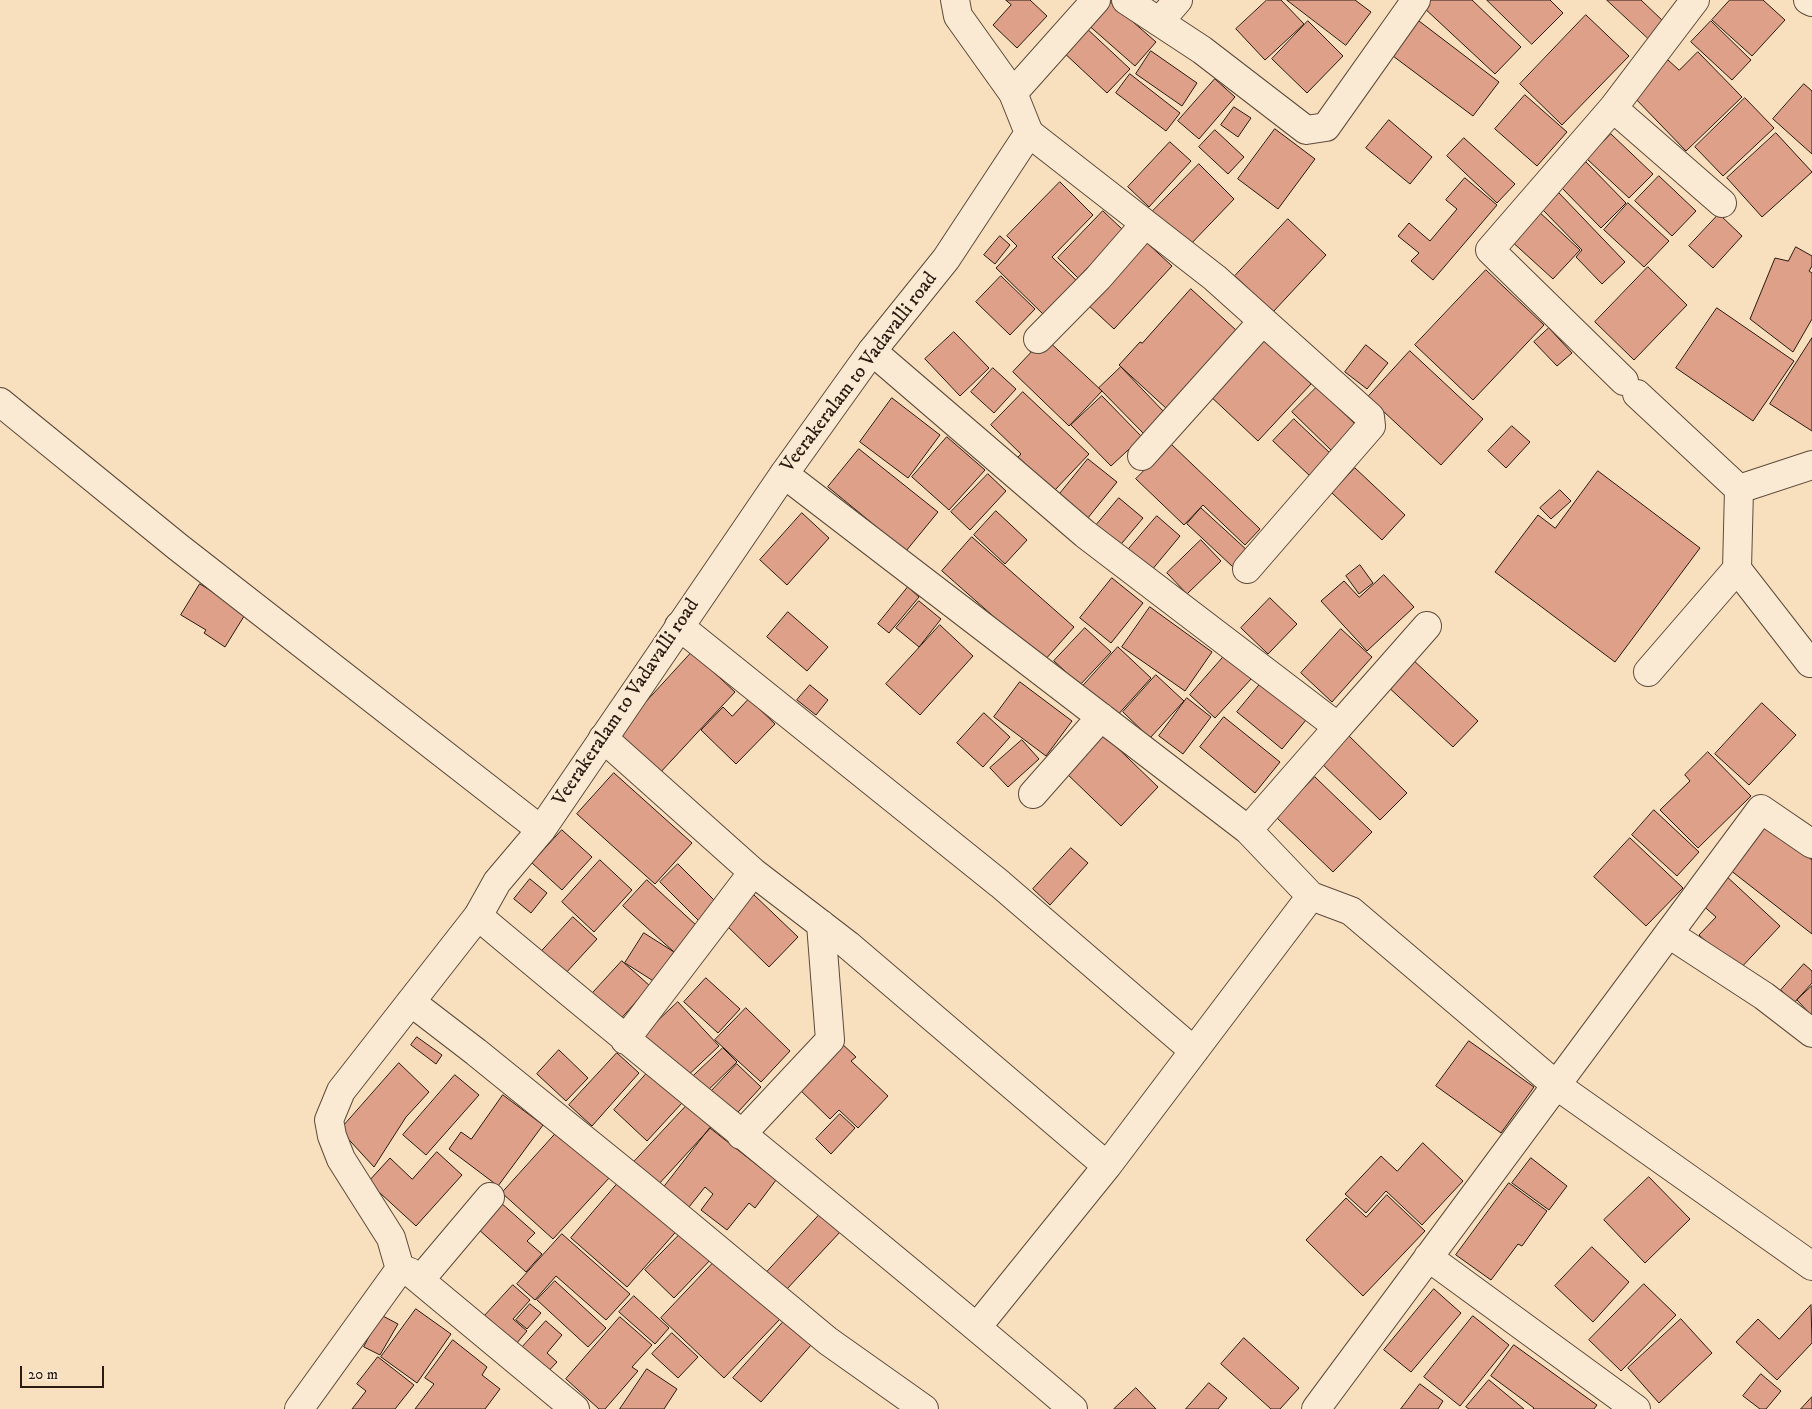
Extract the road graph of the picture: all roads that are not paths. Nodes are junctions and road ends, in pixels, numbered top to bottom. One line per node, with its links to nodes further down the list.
1 (955, 0): 10 (street)
2 (1096, 0): 10 (street)
3 (1126, 0): 9 (street)
4 (1178, 0): 9 (street)
5 (1416, 0): 9 (street)
6 (1695, 0): 11 (street)
7 (1808, 0): 8 (street)
8 (1812, 2)
9 (1159, 22)
10 (1012, 93): 12 (street)
11 (1613, 108): 13 (street); 22 (street)
12 (1029, 133): 14 (street); 17 (street, Veerakeralam to Vadavalli road)
13 (1722, 203)
14 (1145, 224): 15 (street); 16 (street)
15 (1262, 322): 19 (street); 23 (street)
16 (1038, 339)
17 (872, 351): 21 (street, Veerakeralam to Vadavalli road); 30 (street)
18 (0, 402): 33 (street)
19 (1142, 456)
20 (1812, 465): 22 (street)
21 (784, 474): 25 (street, Veerakeralam to Vadavalli road); 29 (street)
22 (1739, 489): 24 (street)
23 (1247, 569)
24 (1737, 569): 27 (street); 28 (street)
25 (679, 626): 31 (street, Veerakeralam to Vadavalli road); 44 (street)
26 (1427, 626): 30 (street)
27 (1810, 663)
28 (1648, 672)
29 (1102, 717): 32 (street); 34 (street)
30 (1338, 727): 34 (street)
31 (603, 738): 33 (street, Veerakeralam to Vadavalli road); 36 (street)
32 (1033, 794)
33 (541, 830): 38 (street, Veerakeralam to Vadavalli road)
34 (1248, 830): 37 (street)
35 (1812, 844): 40 (street)
36 (753, 872): 39 (street); 43 (street)
37 (1311, 896): 44 (street); 45 (street)
38 (478, 916): 41 (street, Veerakeralam to Vadavalli road); 43 (street)
39 (821, 924): 46 (street); 47 (street)
40 (1669, 934): 42 (street); 45 (street)
41 (411, 1002): 51 (street, Veerakeralam to Vadavalli road); 55 (street)
42 (1812, 1033)
43 (625, 1040): 46 (street)
44 (1194, 1051): 47 (street)
45 (1556, 1085): 49 (street); 50 (street)
46 (741, 1135): 52 (street)
47 (1106, 1166): 52 (street)
48 (490, 1197): 51 (street)
49 (1428, 1257): 57 (street); 58 (street)
50 (1812, 1266)
51 (410, 1275): 53 (street); 54 (street)
52 (977, 1327): 56 (street)
53 (299, 1409)
54 (575, 1409)
55 (924, 1409)
56 (1073, 1409)
57 (1316, 1409)
58 (1636, 1409)

